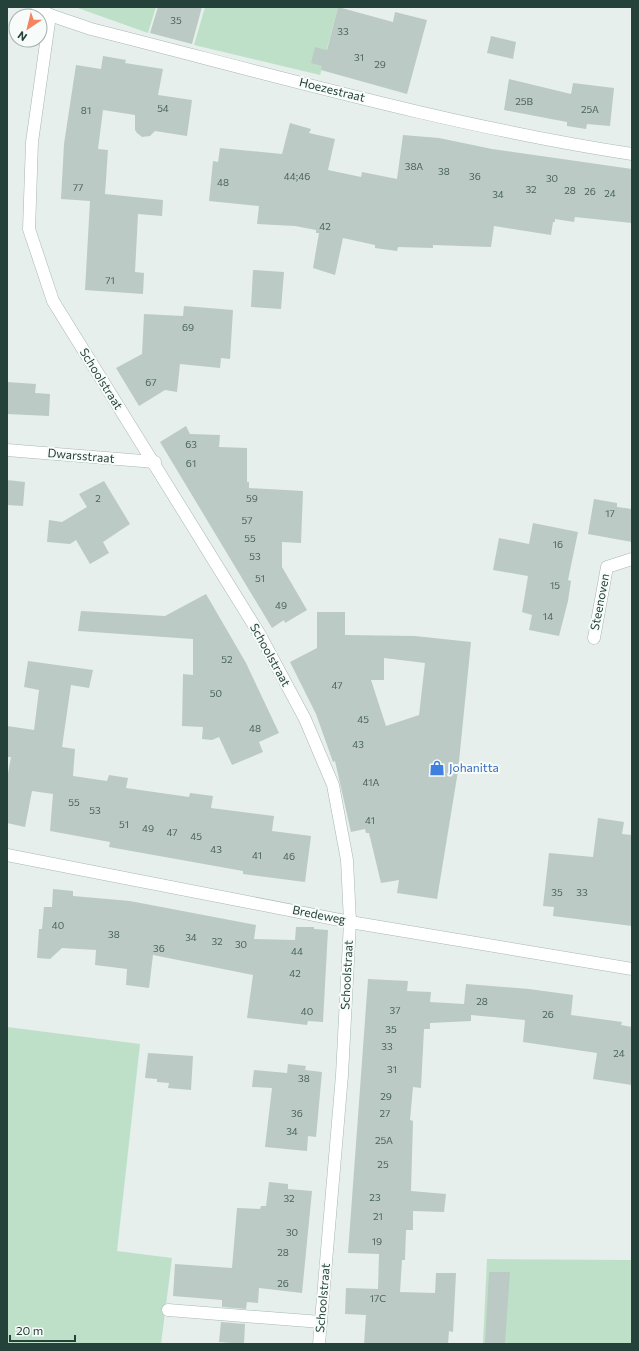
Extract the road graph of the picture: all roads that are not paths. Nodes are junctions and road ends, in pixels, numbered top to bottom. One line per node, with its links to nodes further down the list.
1 (37, 7): 2 (street, Hoezestraat)
2 (50, 16): 3 (street, Hoezestraat); 5 (street, Schoolstraat)
3 (632, 154)
4 (7, 450): 5 (street, Dwarsstraat)
5 (155, 462): 9 (street, Schoolstraat)
6 (632, 559): 7 (street, Steenoven)
7 (594, 638)
8 (7, 855): 9 (street, Bredeweg)
9 (350, 922): 10 (street, Bredeweg); 12 (street, Schoolstraat)
10 (632, 969)
11 (168, 1310): 12 (street)
12 (321, 1322): 13 (street, Schoolstraat)
13 (320, 1344)

